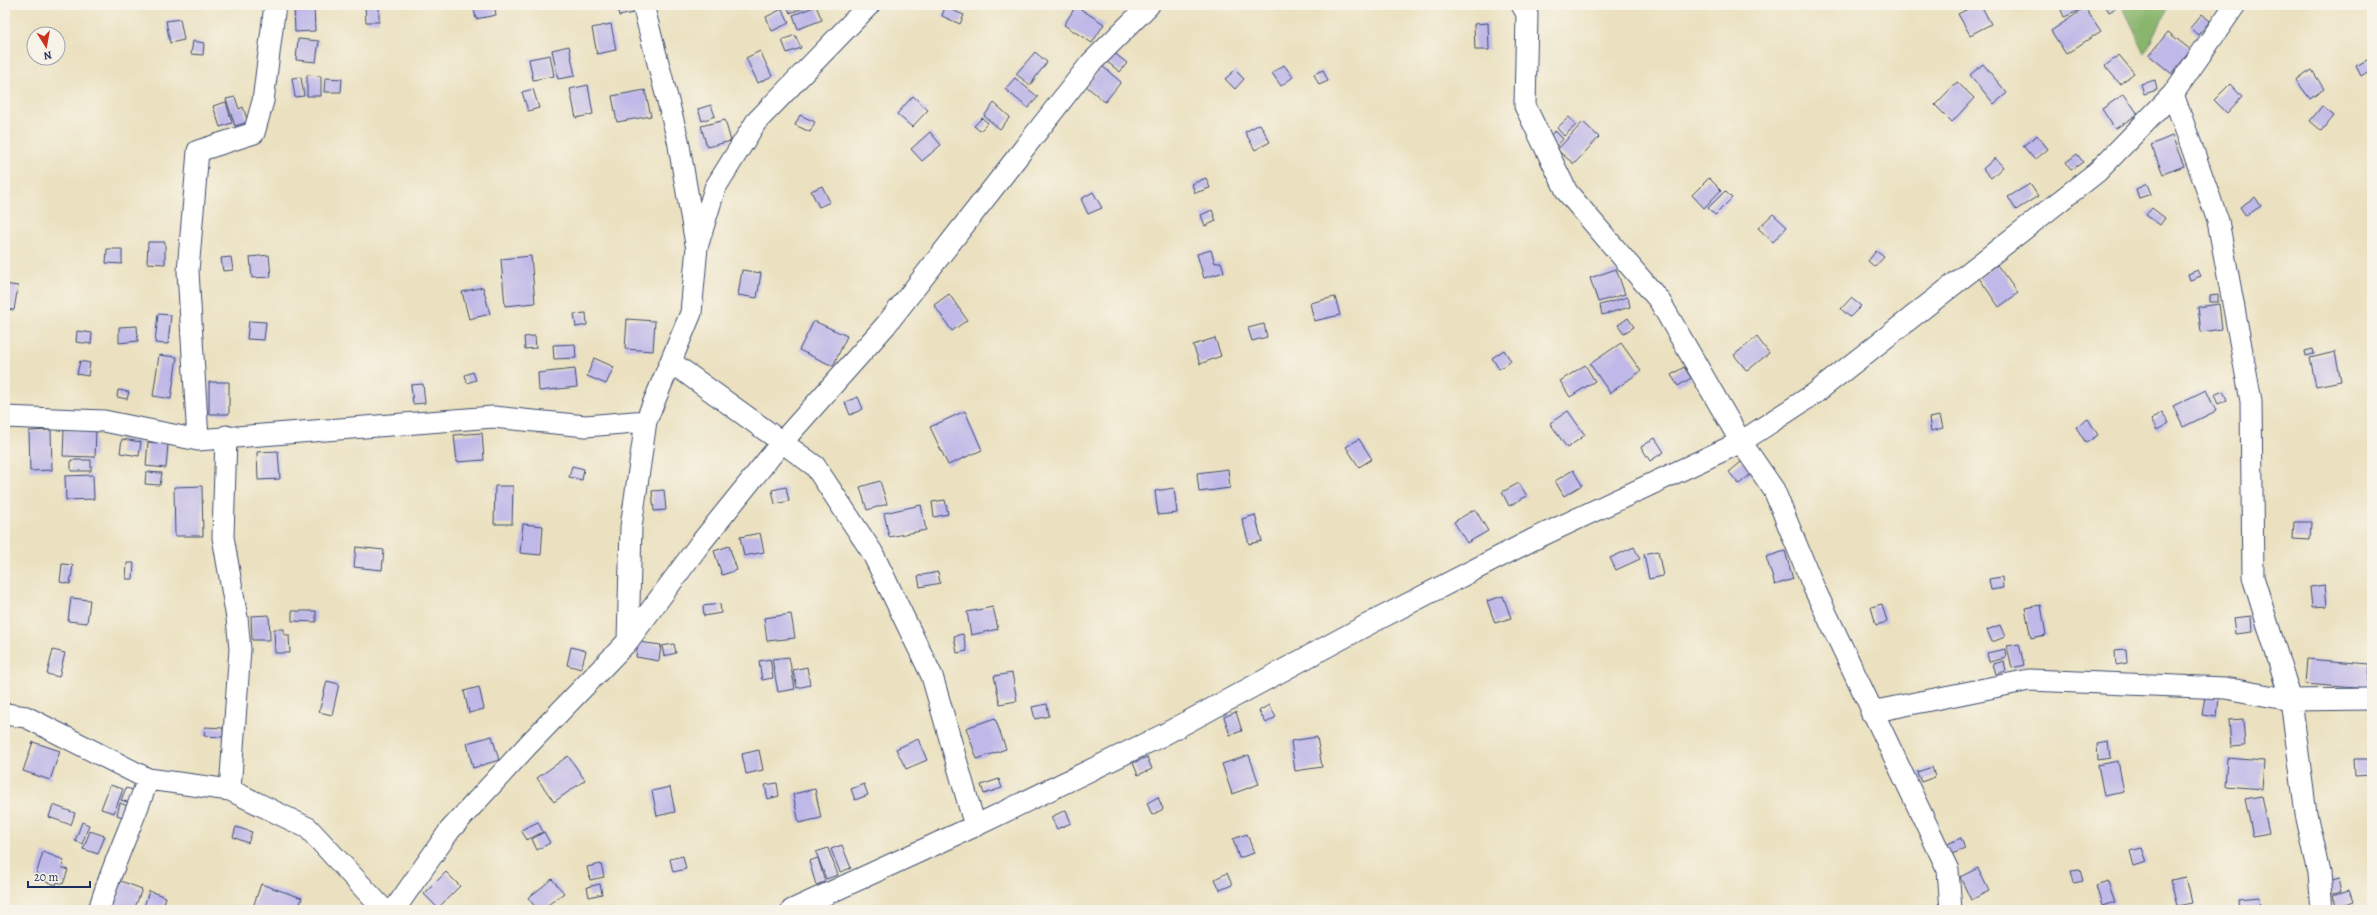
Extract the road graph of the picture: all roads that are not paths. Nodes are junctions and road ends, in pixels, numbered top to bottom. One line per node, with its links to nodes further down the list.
1 (275, 5): 13 (street)
2 (643, 5): 8 (street)
3 (869, 5): 8 (street)
4 (1149, 5): 14 (street)
5 (1522, 5): 15 (street)
6 (2235, 5): 7 (street)
7 (2173, 94): 15 (street); 18 (street)
8 (697, 247): 9 (street)
9 (670, 362): 11 (street); 14 (street)
10 (5, 418): 13 (street)
11 (646, 421): 12 (street); 16 (street)
12 (226, 436): 13 (street); 22 (street)
13 (198, 440)
14 (782, 442): 16 (street); 23 (street)
15 (1741, 442): 19 (street); 23 (street)
16 (628, 641): 27 (street)
17 (2372, 699): 18 (street)
18 (2291, 700): 19 (street); 30 (street)
19 (1871, 712): 29 (street)
20 (5, 714): 21 (street)
21 (148, 779): 22 (street); 25 (street)
22 (230, 790): 26 (street)
23 (975, 826): 24 (street)
24 (812, 905): 28 (street)
25 (99, 910)
26 (384, 910)
27 (394, 910)
28 (792, 910)
29 (1951, 910)
30 (2322, 910)

